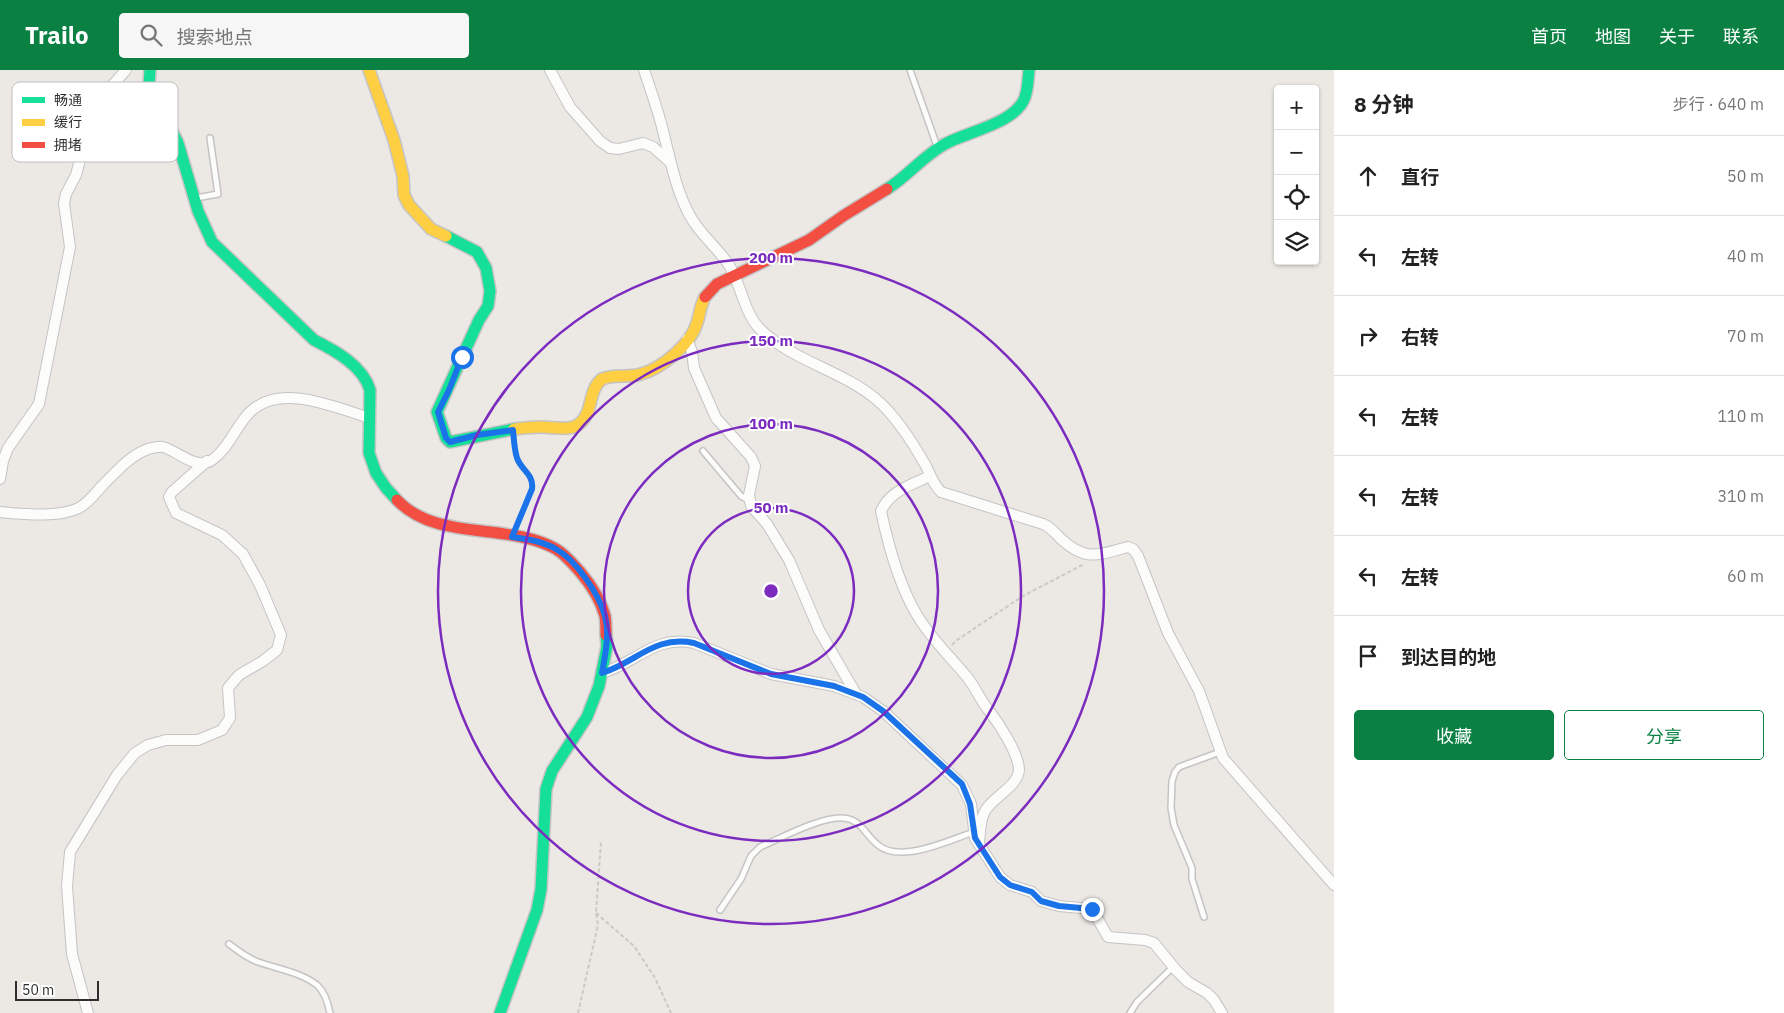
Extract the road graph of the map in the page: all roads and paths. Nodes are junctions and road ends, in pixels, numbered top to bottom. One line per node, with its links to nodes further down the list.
1 (126, 70): 7 (street)
2 (369, 70): 17 (street)
3 (550, 70): 12 (street)
4 (644, 70): 12 (street)
5 (910, 70): 10 (lane)
6 (1029, 70): 10 (street)
7 (116, 82)
8 (210, 138): 13 (lane)
9 (178, 143): 13 (street)
10 (938, 149): 14 (street)
11 (79, 162): 21 (street)
12 (670, 162): 14 (street)
13 (194, 198): 16 (street)
14 (734, 275): 15 (street); 20 (street)
15 (688, 339): 17 (street); 22 (street)
16 (370, 418): 19 (street); 24 (street)
17 (513, 430): 24 (path)
18 (703, 451): 22 (lane)
19 (207, 461): 23 (street); 39 (street)
20 (930, 476): 25 (street); 26 (street)
21 (0, 479)
22 (750, 502): 28 (street)
23 (0, 512)
24 (512, 537): 27 (street)
25 (1107, 554): 26 (path); 29 (street)
26 (944, 653): 32 (street)
27 (602, 673): 28 (street); 41 (street)
28 (856, 694): 30 (street)
29 (1220, 752): 33 (street); 36 (lane)
30 (974, 832): 32 (street); 34 (lane)
31 (601, 841): 35 (path)
32 (979, 844): 38 (street)
33 (1334, 885)
34 (720, 910)
35 (596, 913): 42 (path); 43 (path)
36 (1204, 917)
37 (228, 944): 40 (lane)
38 (1173, 967): 44 (lane); 45 (street)
39 (88, 1013)
40 (330, 1013)
41 (500, 1013)
42 (578, 1013)
43 (671, 1013)
44 (1130, 1013)
45 (1222, 1013)

